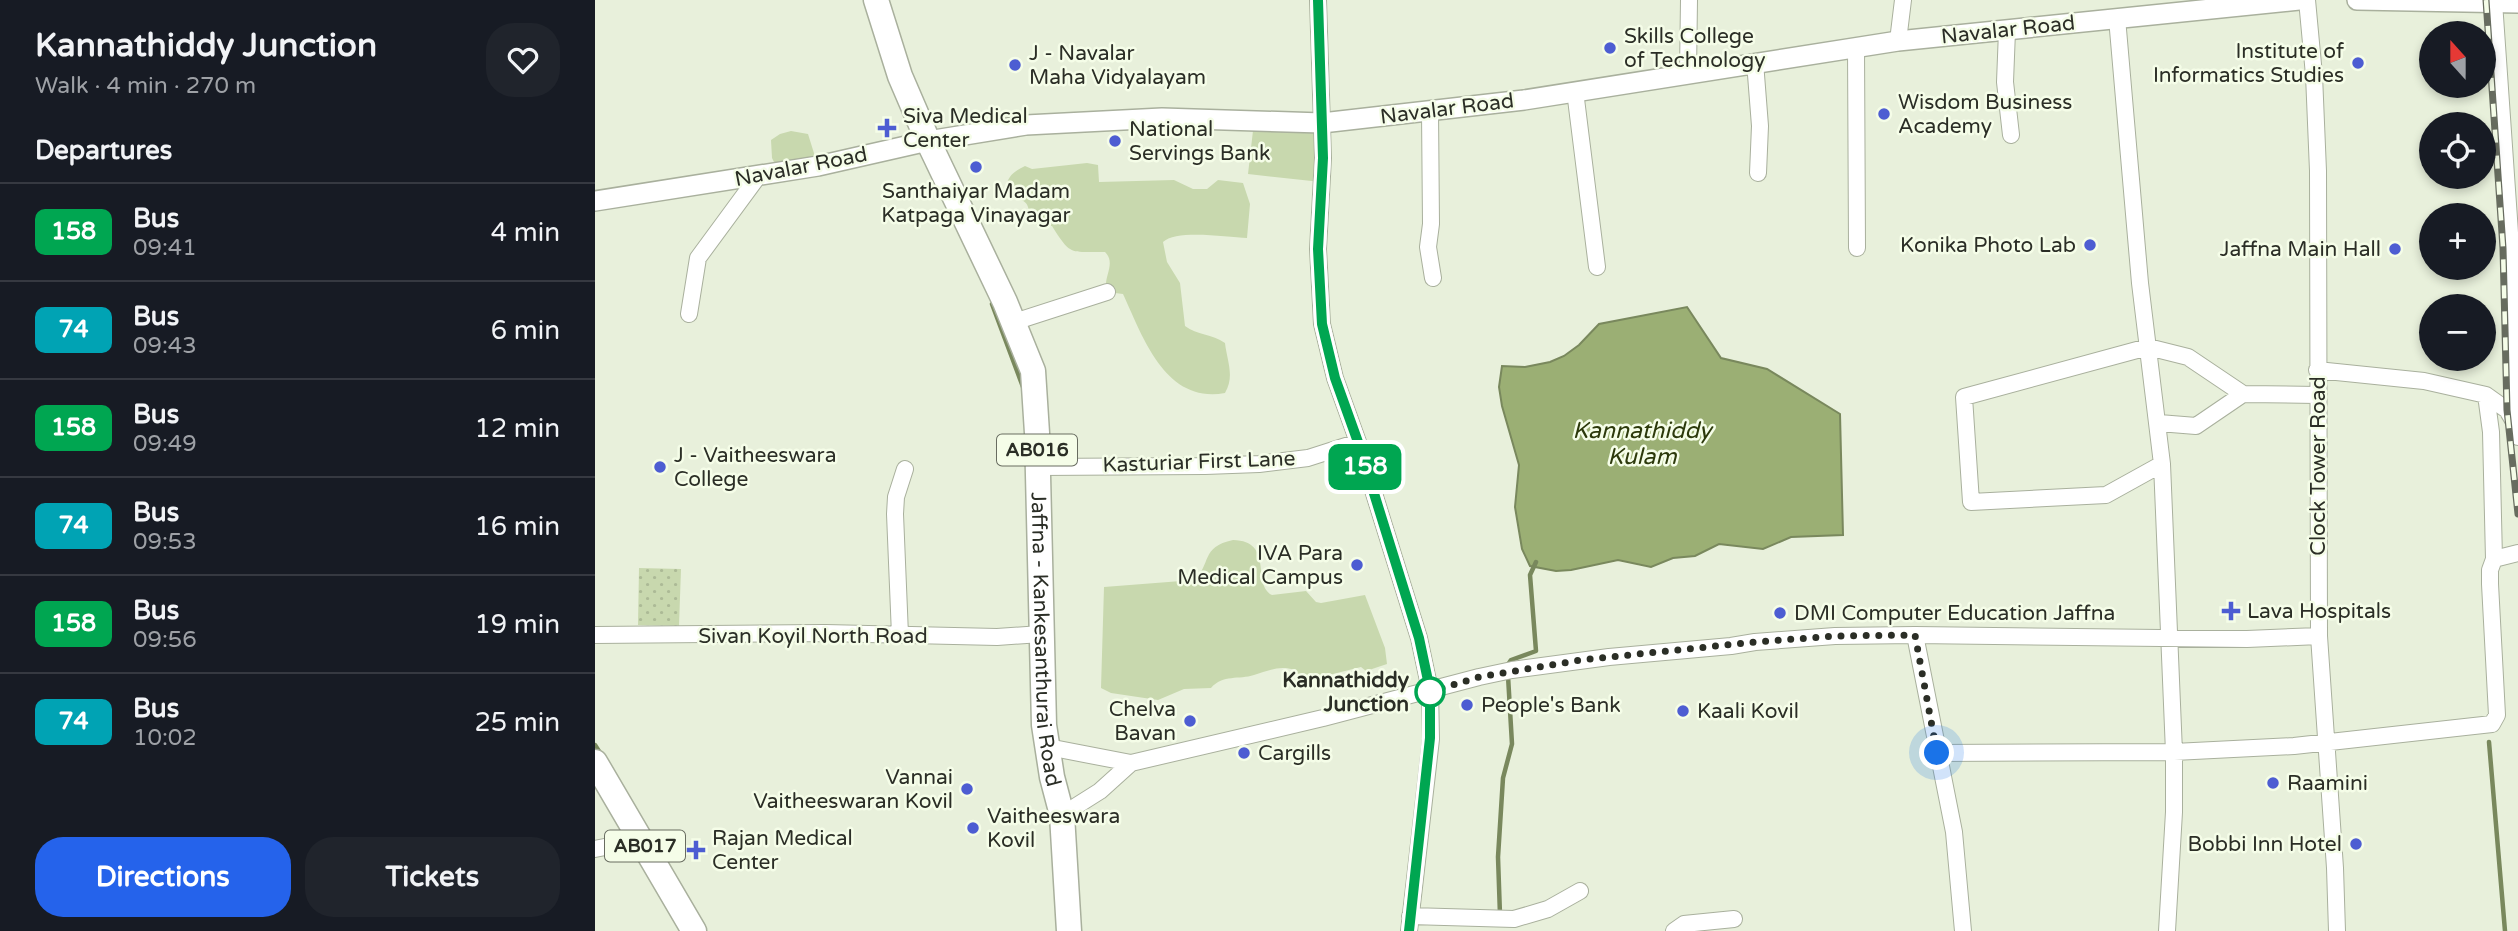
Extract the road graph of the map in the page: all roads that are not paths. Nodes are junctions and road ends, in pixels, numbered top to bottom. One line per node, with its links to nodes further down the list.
1 (876, 0): 21 (main road, Jaffna - Kankesanthurai Road / AB016)
2 (1318, 0): 19 (street)
3 (1689, 0): 16 (street)
4 (1903, 0): 13 (street)
5 (2299, 0): 11 (street, Navalar Road)
6 (2307, 0): 33 (street, Clock Tower Road)
7 (2357, 0): 8 (street)
8 (2467, 1): 9 (street)
9 (2494, 2): 10 (street); 28 (street)
10 (2518, 3)
11 (2117, 18): 12 (street, Navalar Road); 32 (street)
12 (2007, 31): 13 (street, Navalar Road); 20 (street)
13 (1898, 41): 14 (street, Navalar Road)
14 (1856, 47): 15 (street, Navalar Road); 25 (street)
15 (1755, 62): 16 (street, Navalar Road); 22 (street)
16 (1688, 65): 17 (street, Navalar Road)
17 (1574, 91): 18 (street, Navalar Road); 26 (street)
18 (1430, 112): 19 (street, Navalar Road); 27 (street)
19 (1322, 123): 21 (street, Navalar Road); 39 (street)
20 (2011, 135)
21 (928, 141): 23 (street, Navalar Road); 31 (main road, Jaffna - Kankesanthurai Road / AB016)
22 (1758, 173)
23 (759, 175): 24 (street, Navalar Road); 30 (street)
24 (595, 201)
25 (1857, 248)
26 (1597, 267)
27 (1433, 278)
28 (2515, 282): 38 (street)
29 (1107, 292): 31 (street)
30 (689, 314)
31 (1014, 322): 41 (main road, Jaffna - Kankesanthurai Road / AB016)
32 (2148, 347): 34 (street); 37 (street); 40 (street)
33 (2317, 370): 35 (street, Clock Tower Road); 36 (street)
34 (2243, 394): 35 (street); 37 (street)
35 (2317, 395): 49 (street, Clock Tower Road)
36 (2486, 395): 38 (street); 44 (street)
37 (2159, 423): 40 (street)
38 (2517, 431)
39 (1358, 442): 41 (street, Kasturiar First Lane); 51 (street)
40 (2162, 464): 50 (street)
41 (1037, 467): 45 (main road, Jaffna - Kankesanthurai Road / AB016)
42 (905, 469): 47 (street)
43 (2518, 553): 44 (street)
44 (2494, 559): 52 (street)
45 (1036, 634): 47 (street, Sivan Koyil North Road); 53 (main road, Jaffna - Kankesanthurai Road / AB016)
46 (595, 635): 47 (street, Sivan Koyil North Road)
47 (900, 635)
48 (1915, 635): 50 (street); 51 (street); 55 (street)
49 (2319, 636): 50 (street); 52 (street, Clock Tower Road)
50 (2168, 638): 54 (street)
51 (1430, 690): 57 (street); 63 (street)
52 (2325, 743): 54 (street); 69 (street, Clock Tower Road)
53 (1048, 747): 57 (street); 58 (main road, Jaffna - Kankesanthurai Road / AB016)
54 (2174, 752): 55 (street); 68 (street)
55 (1937, 753): 67 (street)
56 (595, 762): 59 (main road, AB017)
57 (1131, 763): 58 (street)
58 (1062, 815): 65 (main road, Jaffna - Kankesanthurai Road / AB016)
59 (641, 840): 60 (street); 64 (main road, AB017)
60 (595, 849)
61 (1580, 891): 63 (street)
62 (1734, 919): 66 (street)
63 (1409, 924)
64 (694, 931)
65 (1069, 931)
66 (1674, 931)
67 (1963, 931)
68 (2167, 931)
69 (2337, 931)

